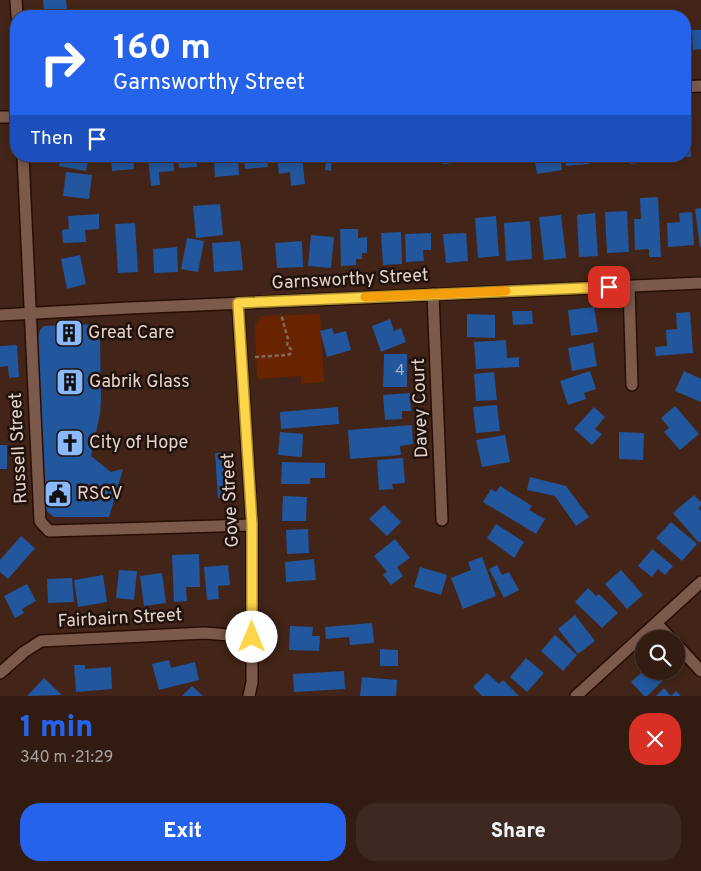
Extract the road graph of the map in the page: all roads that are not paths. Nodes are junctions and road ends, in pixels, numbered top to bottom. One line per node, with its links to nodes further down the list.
1 (23, 162): 6 (street, Russell Street)
2 (701, 282): 3 (street, Garnsworthy Street)
3 (629, 286): 4 (street, Garnsworthy Street); 8 (street)
4 (433, 294): 5 (street, Garnsworthy Street); 9 (street, Davey Court)
5 (238, 303): 6 (street, Garnsworthy Street); 10 (street, Gove Street)
6 (30, 313): 7 (street, Garnsworthy Street); 10 (street, Russell Street)
7 (0, 315)
8 (632, 385)
9 (442, 520)
10 (252, 524): 14 (street, Gove Street)
11 (701, 582): 12 (street)
12 (656, 623): 13 (street); 19 (street)
13 (663, 630)
14 (252, 637): 17 (street, Fairbairn Street); 18 (street, Gove Street)
15 (685, 654): 16 (street)
16 (701, 671)
17 (0, 673)
18 (249, 696)
19 (576, 696)

